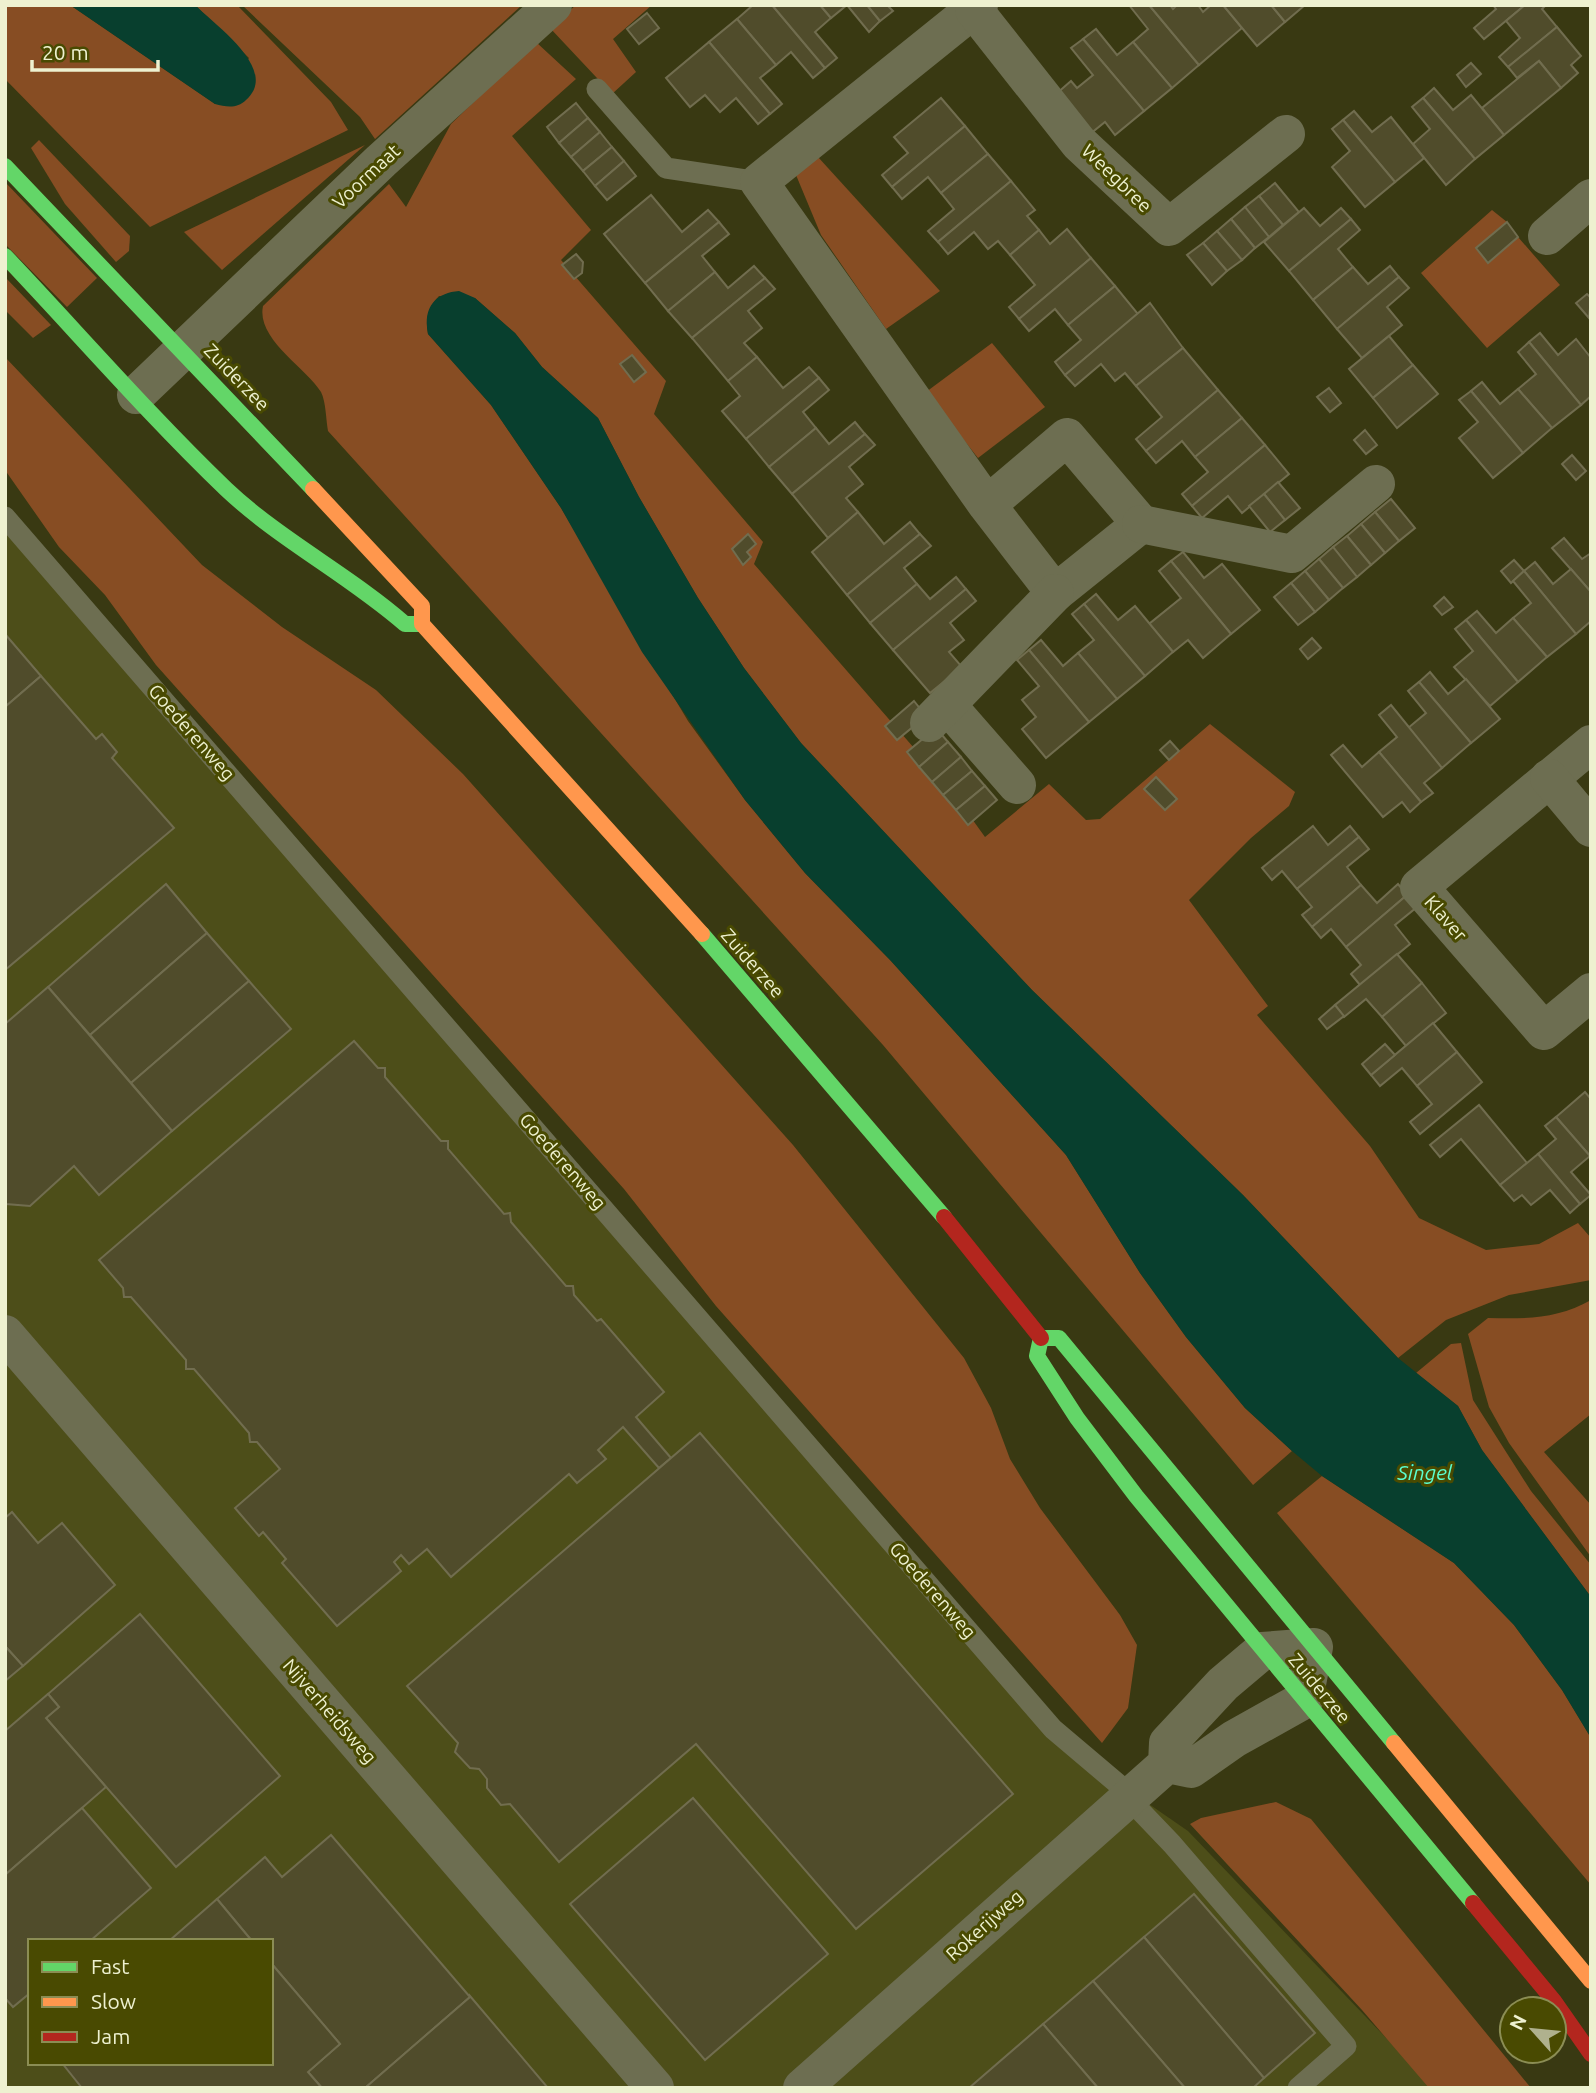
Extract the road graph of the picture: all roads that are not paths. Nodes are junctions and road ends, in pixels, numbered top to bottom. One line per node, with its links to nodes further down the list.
1 (553, 5): 10 (street, Voormaat)
2 (976, 8): 4 (street, Weegbree); 6 (street, Weegbree)
3 (597, 89): 6 (lane)
4 (1286, 134)
5 (5, 166): 10 (street, Zuiderzee)
6 (759, 182): 13 (street)
7 (1591, 198): 8 (street)
8 (1547, 236)
9 (5, 256): 11 (street, Zuiderzee)
10 (183, 351): 11 (street, Voormaat); 17 (street, Zuiderzee)
11 (135, 395): 17 (street, Zuiderzee)
12 (1376, 484): 15 (street)
13 (987, 505): 15 (street); 16 (street)
14 (5, 517): 29 (lane, Goederenweg)
15 (1141, 524): 16 (street)
16 (1055, 593): 20 (street)
17 (422, 624): 24 (street, Zuiderzee)
18 (1591, 744): 19 (street, Klaver)
19 (1549, 778): 21 (street); 22 (street, Klaver)
20 (1017, 786)
21 (1591, 828)
22 (1591, 992)
23 (5, 1334): 32 (street, Nijverheidsweg)
24 (1041, 1338): 25 (street, Zuiderzee); 26 (street, Zuiderzee)
25 (1314, 1647): 26 (street); 27 (street); 30 (street, Zuiderzee)
26 (1262, 1651): 27 (street, Zuiderzee); 28 (street)
27 (1304, 1700): 28 (street); 31 (street, Zuiderzee)
28 (1167, 1764): 29 (street, Rokerijweg)
29 (1129, 1797): 33 (street, Rokerijweg); 34 (lane, Goederenweg)
30 (1591, 1981)
31 (1591, 2054)
32 (655, 2088)
33 (802, 2088)
34 (1298, 2088)

